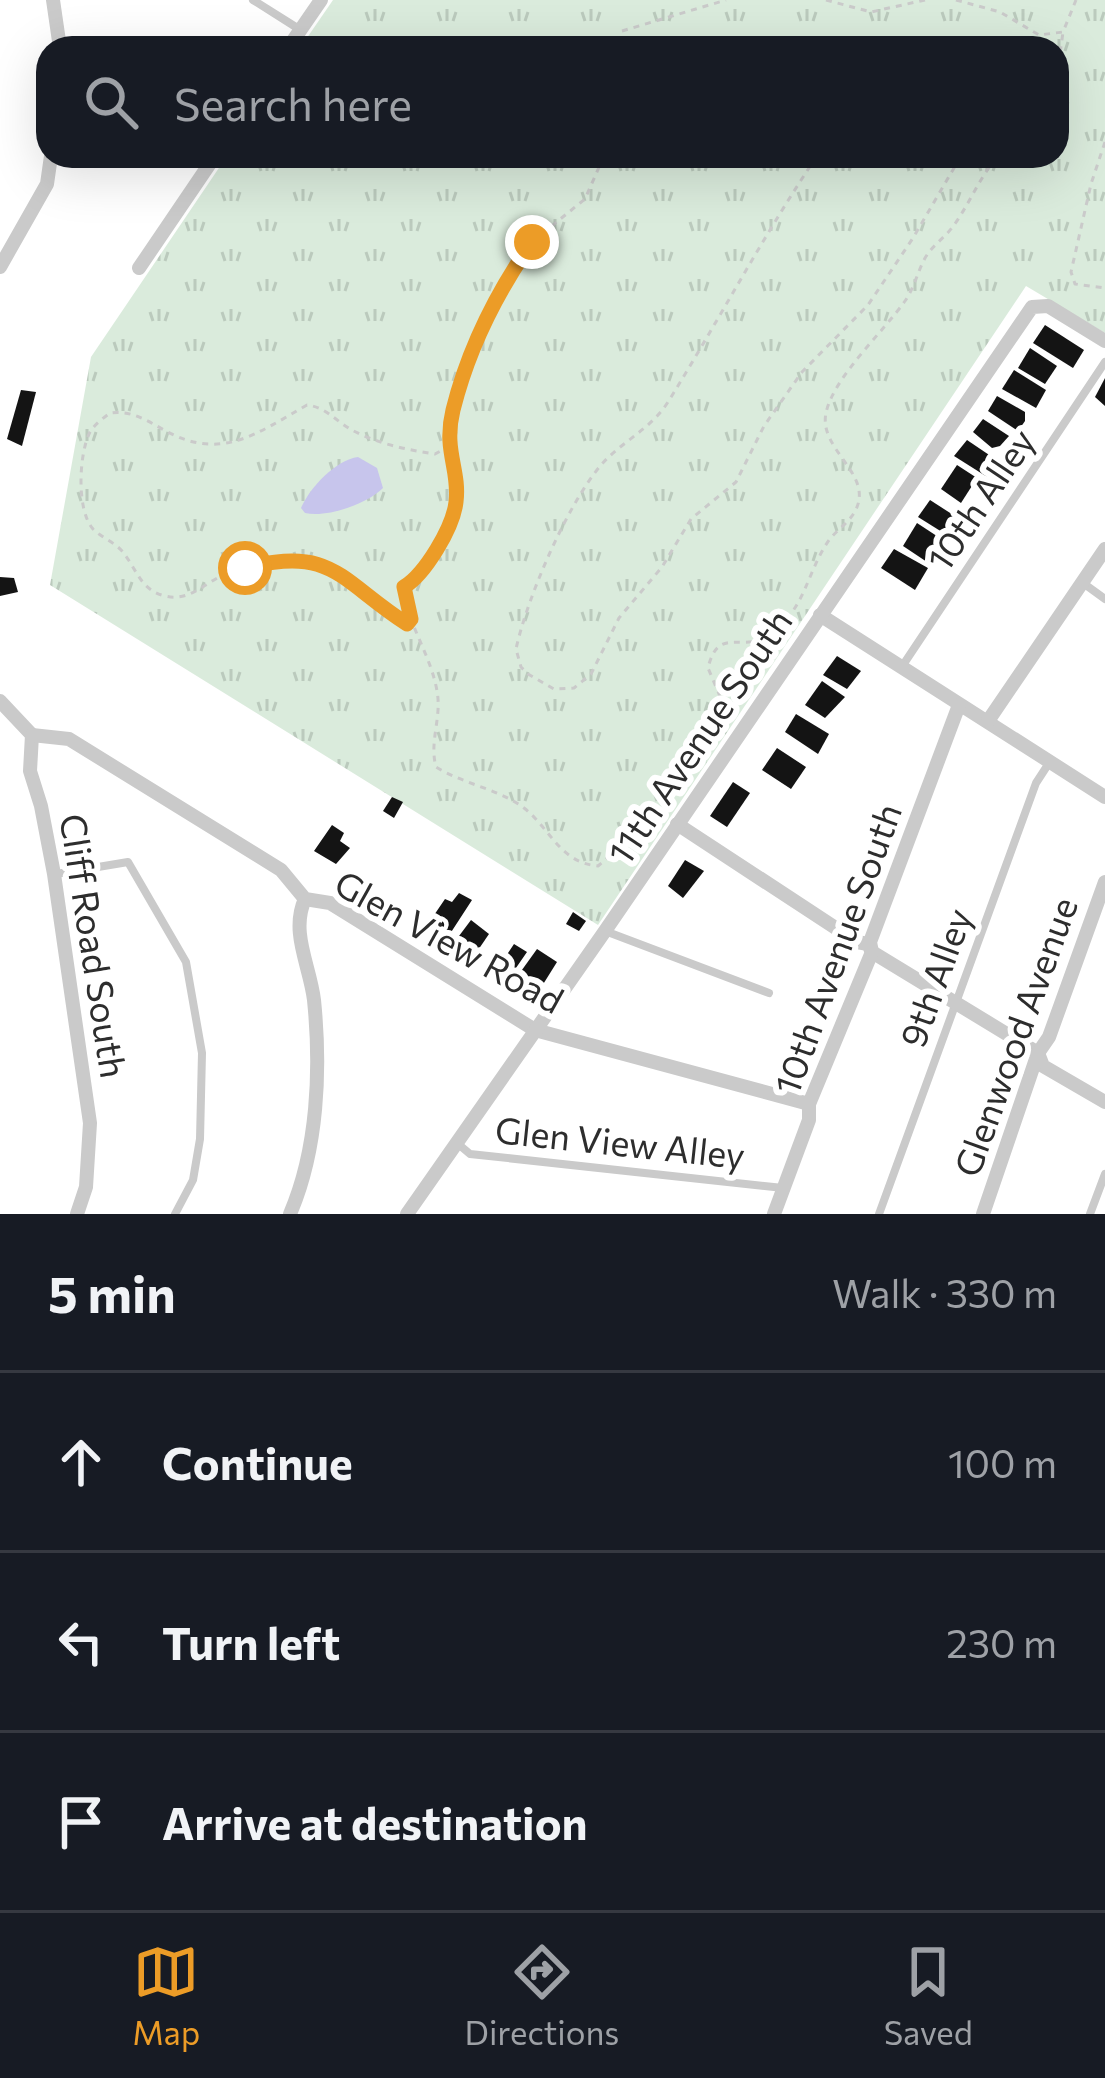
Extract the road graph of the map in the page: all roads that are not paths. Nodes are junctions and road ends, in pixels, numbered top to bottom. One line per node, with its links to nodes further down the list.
1 (53, 0): 5 (street)
2 (253, 0): 4 (lane)
3 (321, 0): 4 (street)
4 (300, 30): 6 (street)
5 (58, 36)
6 (296, 36)
7 (49, 168): 9 (street)
8 (207, 168): 10 (street)
9 (0, 267)
10 (139, 268)
11 (1105, 341): 16 (street, 11th Avenue South)
12 (1105, 362): 17 (lane, 10th Alley)
13 (1105, 549): 14 (street)
14 (1082, 583): 15 (lane); 20 (street)
15 (1105, 599)
16 (820, 615): 17 (street); 24 (street, 11th Avenue South)
17 (901, 668): 19 (street)
18 (0, 701): 21 (street)
19 (959, 705): 20 (street); 29 (street, 10th Avenue South)
20 (988, 721): 22 (street)
21 (32, 735): 25 (street, Cliff Road South); 27 (street, Glen View Road)
22 (1049, 762): 23 (street); 31 (lane, 9th Alley)
23 (1105, 797)
24 (676, 824): 28 (street, 11th Avenue South); 29 (street)
25 (54, 874): 39 (street, Cliff Road South); 40 (lane)
26 (1105, 882): 33 (street, Glenwood Avenue)
27 (305, 899): 32 (street, Glen View Road); 41 (street)
28 (605, 931): 30 (lane); 32 (street, 11th Avenue South)
29 (872, 952): 31 (street); 35 (street, 10th Avenue South)
30 (769, 993)
31 (955, 1001): 33 (street); 44 (lane, 9th Alley)
32 (535, 1030): 35 (street, Glen View Road); 36 (street, 11th Avenue South)
33 (1038, 1053): 34 (street); 45 (street, Glenwood Avenue)
34 (1105, 1102)
35 (808, 1104): 38 (street, 10th Avenue South)
36 (456, 1142): 38 (lane, Glen View Alley); 42 (street, 11th Avenue South)
37 (1105, 1174): 46 (lane)
38 (783, 1188): 43 (street, 10th Avenue South)
39 (77, 1214)
40 (175, 1214)
41 (290, 1214)
42 (407, 1214)
43 (774, 1214)
44 (879, 1214)
45 (983, 1214)
46 (1090, 1214)

